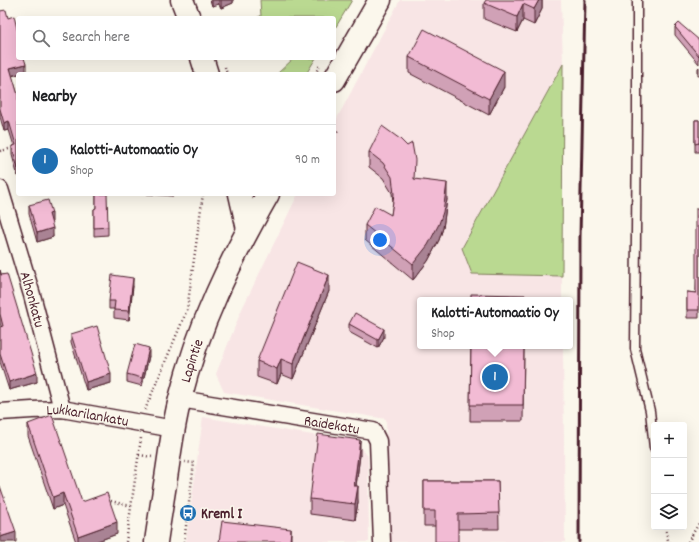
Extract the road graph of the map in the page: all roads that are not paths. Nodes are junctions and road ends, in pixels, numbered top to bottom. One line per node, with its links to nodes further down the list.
1 (182, 0): 4 (main road)
2 (380, 0): 7 (main road)
3 (637, 0): 15 (lane)
4 (188, 16)
5 (203, 60): 6 (main road)
6 (206, 72)
7 (336, 77)
8 (0, 189): 13 (street, Alhonkatu)
9 (240, 196): 11 (main road)
10 (267, 196): 11 (main road, Lapintie)
11 (248, 229): 12 (main road, Lapintie)
12 (180, 399): 16 (main road, Lapintie); 18 (street, Raidekatu)
13 (62, 410): 14 (street, Lukkarilankatu); 16 (street, Lukkarilankatu)
14 (0, 412)
15 (651, 422)
16 (174, 429): 17 (main road, Lapintie)
17 (156, 542)
18 (382, 542)

